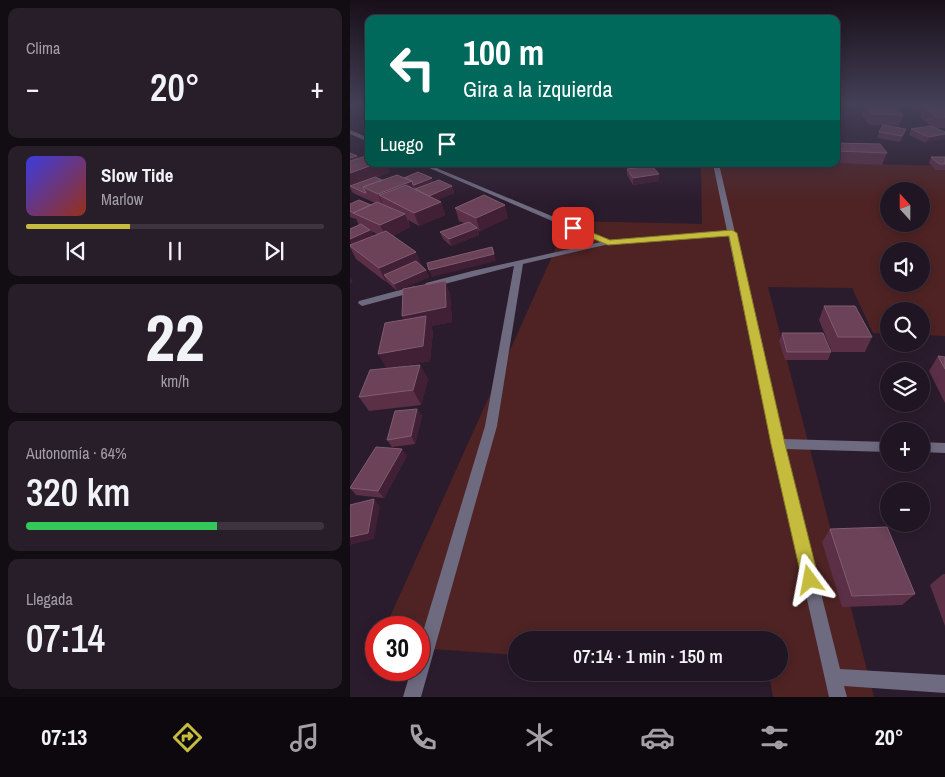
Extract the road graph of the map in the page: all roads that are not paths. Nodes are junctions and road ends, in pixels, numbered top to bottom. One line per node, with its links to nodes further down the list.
1 (430, 167): 4 (street)
2 (717, 167): 3 (street)
3 (732, 233): 4 (street); 7 (street)
4 (608, 242): 5 (street)
5 (519, 262): 6 (street); 13 (street)
6 (362, 303)
7 (778, 444): 8 (street); 11 (street)
8 (880, 446)
9 (930, 447): 10 (street)
10 (945, 448)
11 (833, 677): 12 (street); 14 (street)
12 (945, 684)
13 (412, 697)
14 (838, 697)

